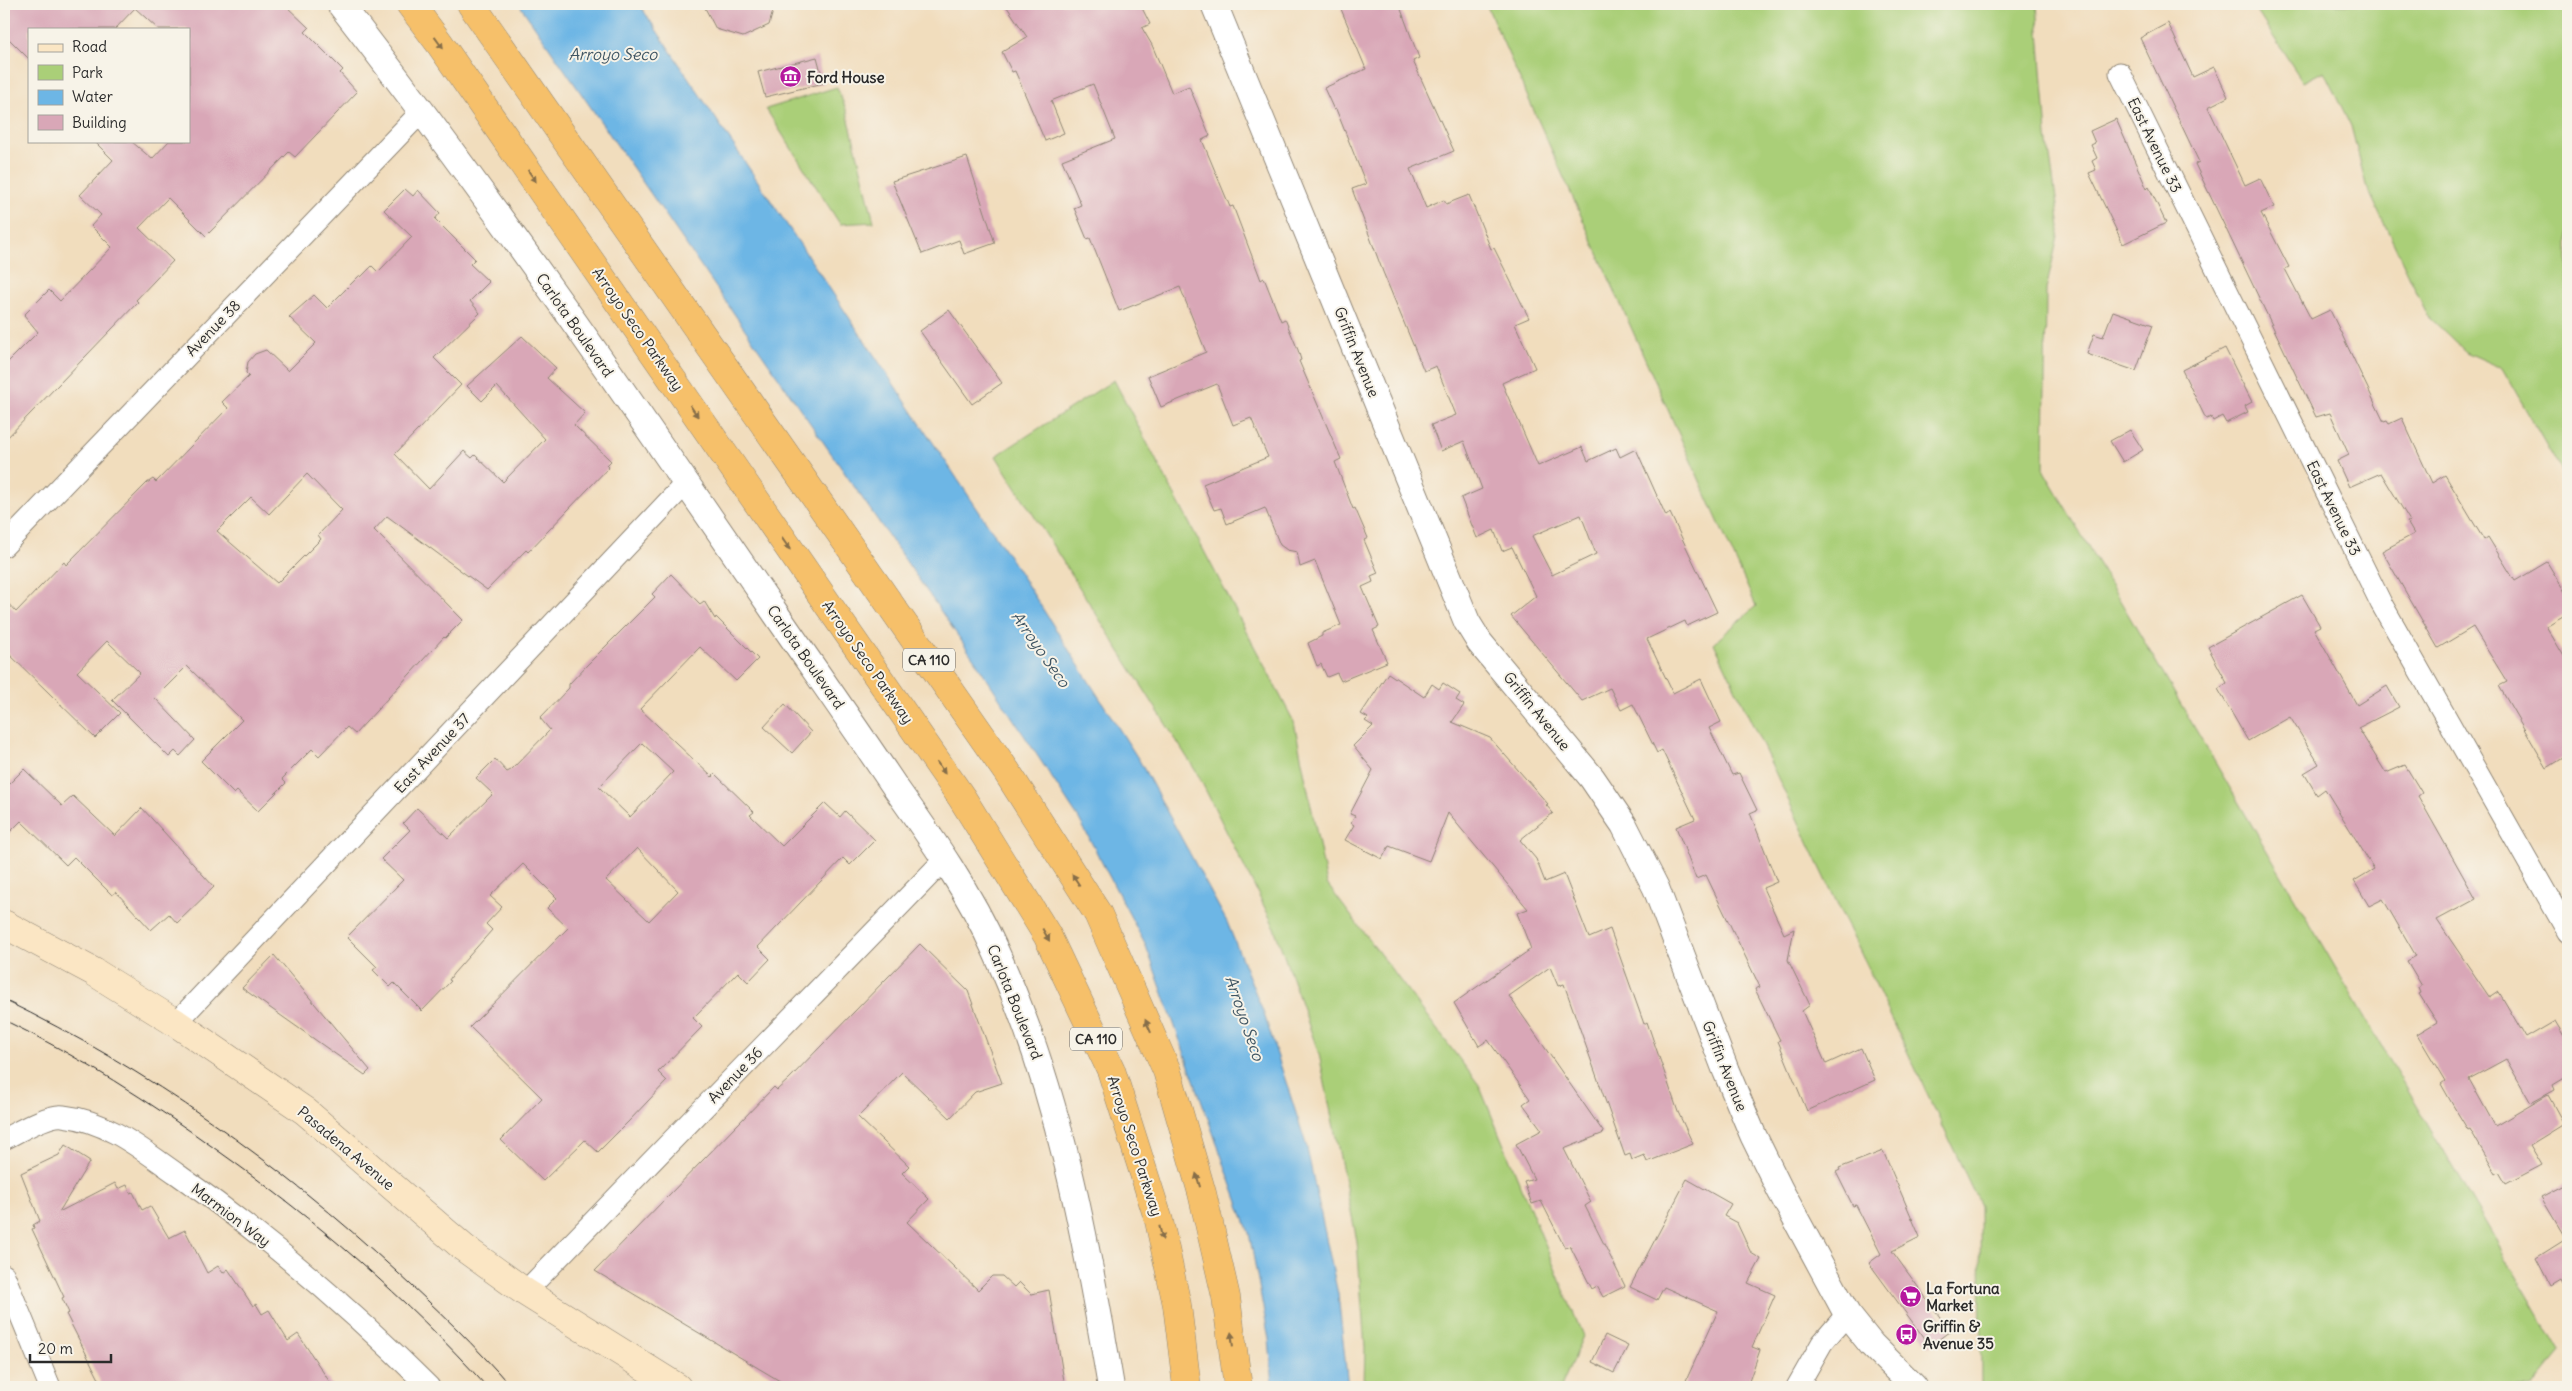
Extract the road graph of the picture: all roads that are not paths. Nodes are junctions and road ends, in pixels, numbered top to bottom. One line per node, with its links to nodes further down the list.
1 (340, 4): 6 (street, Carlota Boulevard)
2 (410, 4): 21 (highway, Arroyo Seco Parkway / CA 110, one-way to 21)
3 (471, 4): 22 (highway, CA 110, one-way to 3)
4 (1214, 4): 16 (street, Griffin Avenue)
5 (2120, 73): 11 (street, East Avenue 33)
6 (423, 110): 7 (street, Carlota Boulevard); 8 (street, Avenue 38)
7 (686, 483): 9 (street, Carlota Boulevard); 12 (street, East Avenue 37)
8 (4, 546)
9 (945, 859): 15 (street, Avenue 36); 20 (street, Carlota Boulevard)
10 (4, 924): 12 (main road, Pasadena Avenue)
11 (2568, 932)
12 (176, 1023): 15 (main road, Pasadena Avenue)
13 (4, 1140): 18 (street, Marmion Way)
14 (4, 1275): 17 (street)
15 (526, 1292): 19 (main road, Pasadena Avenue)
16 (1847, 1314): 23 (street); 24 (street, Griffin Avenue)
17 (50, 1387)
18 (429, 1387)
19 (677, 1387)
20 (1111, 1387)
21 (1187, 1387)
22 (1238, 1387)
23 (1797, 1387)
24 (1914, 1387)

